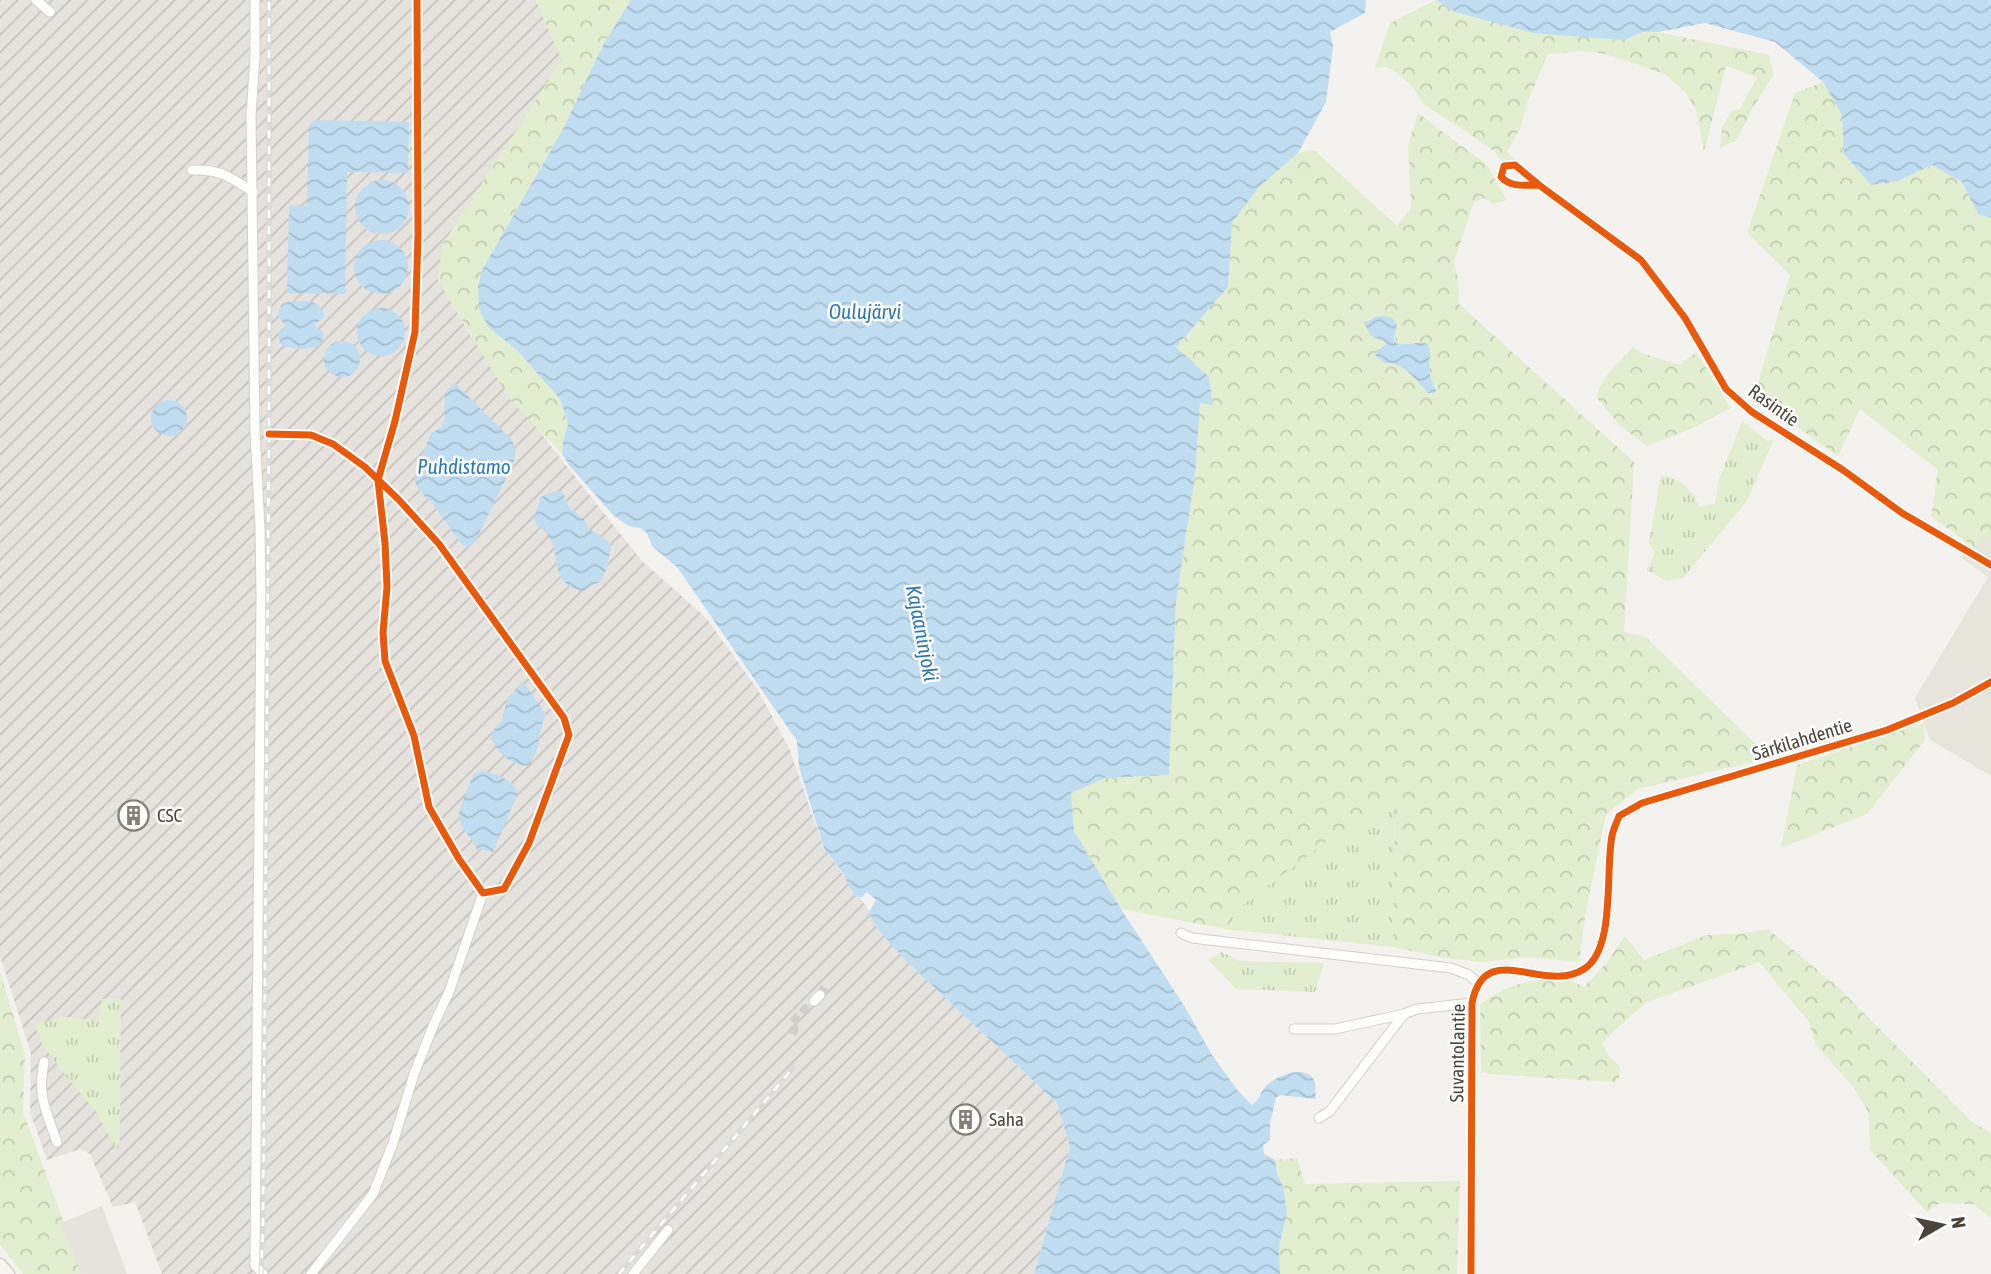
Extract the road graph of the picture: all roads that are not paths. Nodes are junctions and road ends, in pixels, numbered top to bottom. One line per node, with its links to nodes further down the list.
1 (36, 0): 4 (street)
2 (255, 0): 7 (street)
3 (417, 0): 9 (street)
4 (50, 12)
5 (192, 170): 7 (street)
6 (1539, 185): 6 (street, Rasintie); 10 (street, Rasintie)
7 (253, 192): 25 (street)
8 (269, 433): 9 (street)
9 (378, 480): 13 (street); 13 (street)
10 (1991, 565)
11 (1991, 682): 12 (street, Särkilahdentie)
12 (1619, 816): 15 (street, Suvantolantie)
13 (483, 893): 26 (street)
14 (1181, 933): 15 (street, Suvantolantie)
15 (1478, 983): 16 (street, Suvantolantie)
16 (1472, 1003): 17 (street); 28 (street, Suvantolantie)
17 (1404, 1014): 18 (street); 20 (street)
18 (1294, 1029)
19 (44, 1062): 21 (street)
20 (1319, 1118)
21 (57, 1142)
22 (668, 1230): 27 (street)
23 (0, 1265): 24 (street)
24 (8, 1274)
25 (263, 1274)
26 (311, 1274)
27 (633, 1274)
28 (1471, 1274)

